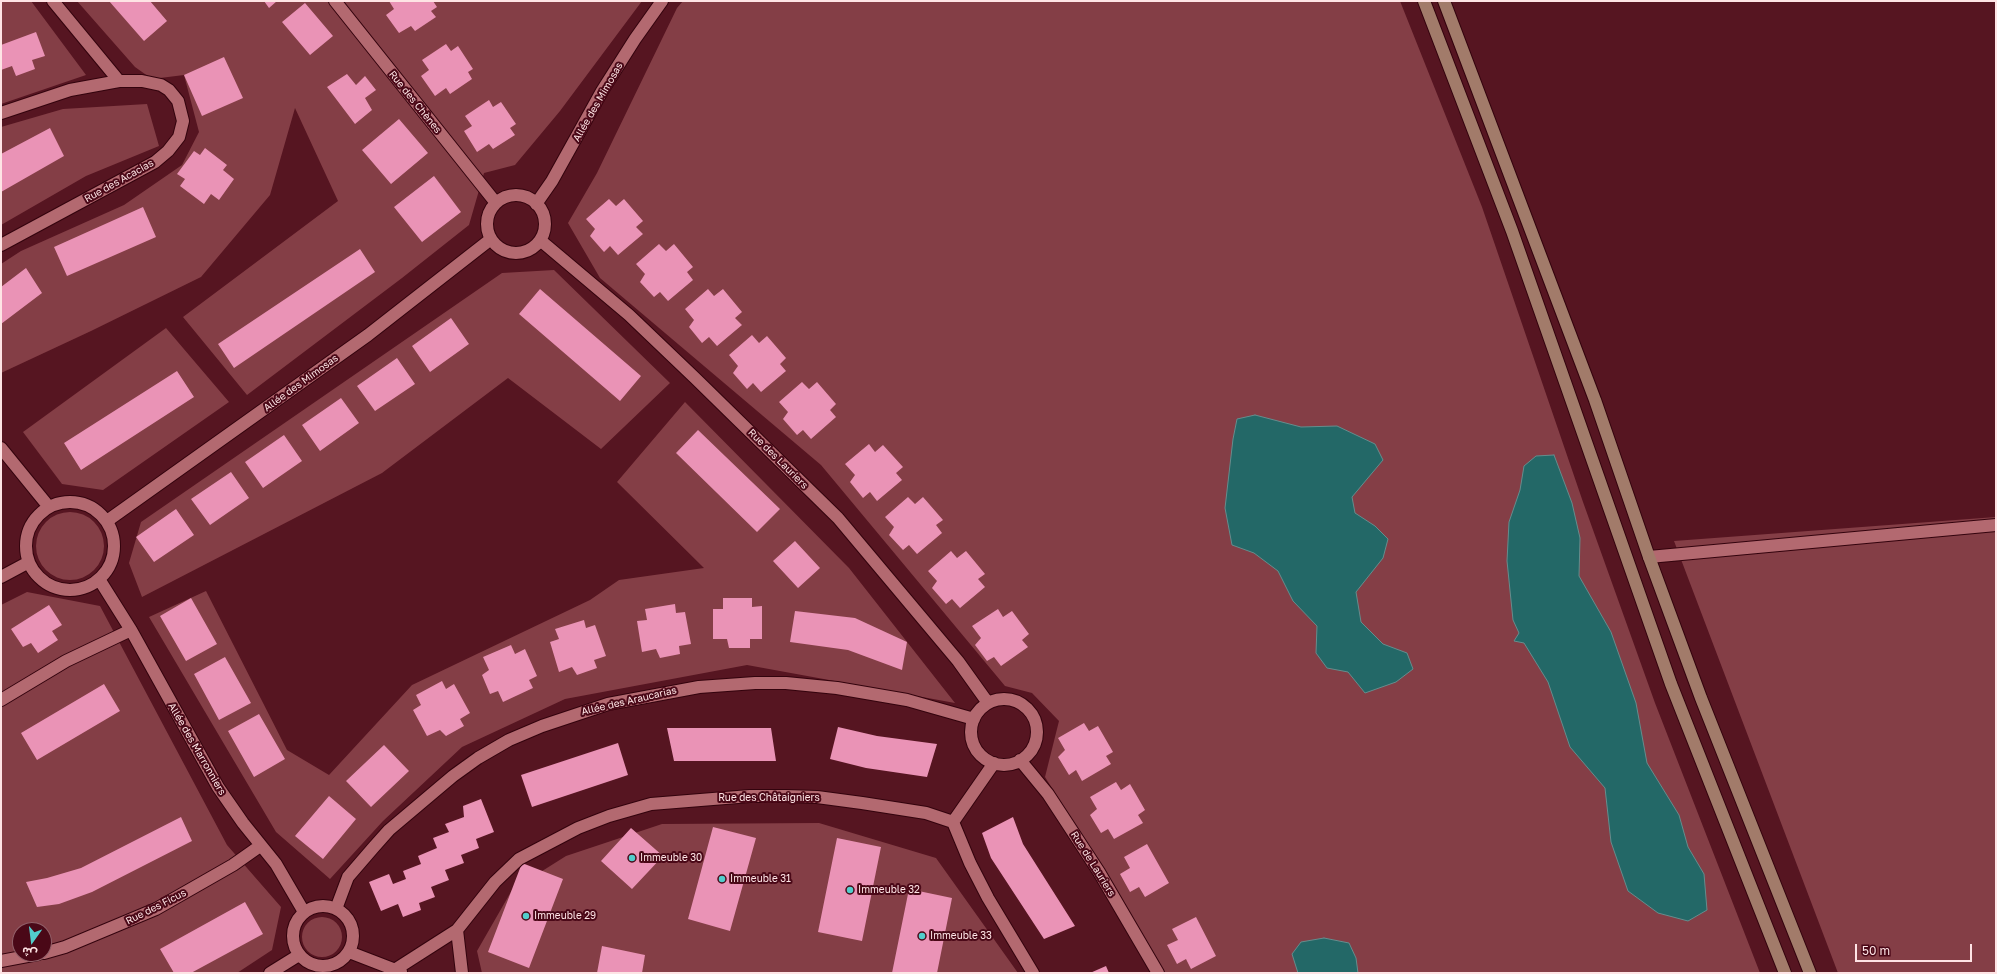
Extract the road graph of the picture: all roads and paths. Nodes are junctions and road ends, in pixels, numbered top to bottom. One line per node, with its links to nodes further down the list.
1 (53, 1): 6 (street)
2 (335, 1): 8 (street, Rue des Chènes)
3 (662, 1): 9 (street, Allée des Mimosas)
4 (1424, 1): 42 (street)
5 (1444, 1): 17 (street)
6 (119, 81): 7 (street, Rue des Acacias); 12 (street, Rue des Acacias)
7 (1, 113)
8 (496, 203): 9 (street); 10 (street)
9 (536, 204): 11 (street)
10 (491, 239): 11 (street); 15 (street, Allée des Mimosas)
11 (540, 240): 23 (street, Rue des Lauriers)
12 (1, 245)
13 (1, 448): 14 (street)
14 (49, 507): 15 (street); 18 (street)
15 (107, 521): 20 (street)
16 (1996, 525): 17 (street)
17 (1648, 557): 43 (street)
18 (29, 562): 19 (street); 20 (street)
19 (1, 576)
20 (100, 579): 21 (street, Allée des Marronniers)
21 (131, 630): 22 (street); 28 (street, Allée des Marronniers)
22 (1, 700)
23 (988, 703): 24 (street); 25 (street)
24 (974, 719): 26 (street); 29 (street, Allée des Araucarias)
25 (1020, 760): 26 (street); 41 (street, Rue de Lauriers)
26 (994, 763): 27 (street)
27 (953, 822): 31 (street, Rue des Châtaigniers); 40 (street)
28 (260, 846): 30 (street, Allée des Marronniers); 32 (street, Rue des Ficus)
29 (336, 909): 30 (street); 33 (street)
30 (304, 912): 34 (street)
31 (457, 930): 37 (street, Rue des Châtaigniers); 39 (street)
32 (52, 951)
33 (349, 952): 34 (street); 37 (street)
34 (299, 955): 38 (street)
35 (12, 959): 36 (street)
36 (1, 961)
37 (399, 971)
38 (270, 973)
39 (462, 973)
40 (1033, 973)
41 (1158, 973)
42 (1785, 973)
43 (1810, 973)

